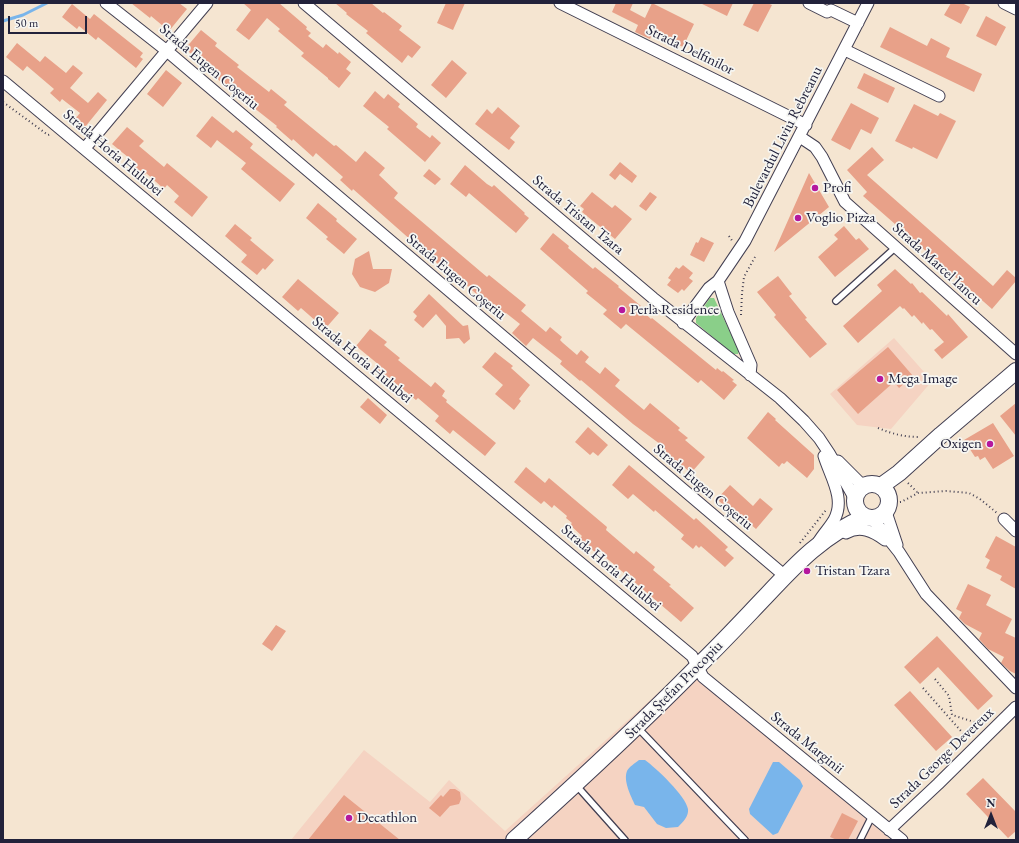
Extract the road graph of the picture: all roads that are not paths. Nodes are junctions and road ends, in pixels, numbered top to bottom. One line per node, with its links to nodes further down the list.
1 (106, 3): 12 (street, Strada Eugen Coșeriu)
2 (207, 3): 12 (street)
3 (304, 3): 21 (street, Strada Tristan Tzara)
4 (560, 3): 15 (street, Strada Delfinilor)
5 (809, 3): 8 (street)
6 (868, 3): 10 (street, Bulevardul Liviu Rebreanu)
7 (1004, 3): 9 (street)
8 (828, 6): 10 (street)
9 (1016, 9)
10 (858, 23): 11 (street, Bulevardul Liviu Rebreanu)
11 (845, 50): 14 (street); 15 (street, Bulevardul Liviu Rebreanu)
12 (167, 51): 17 (street); 34 (street, Strada Eugen Coșeriu)
13 (3, 81): 17 (street, Strada Horia Hulubei)
14 (939, 96)
15 (806, 124): 16 (street, Bulevardul Liviu Rebreanu)
16 (800, 137): 18 (street, Strada Marcel Iancu); 19 (street, Bulevardul Liviu Rebreanu)
17 (85, 148): 35 (street, Strada Horia Hulubei)
18 (896, 247): 20 (lane); 22 (street, Strada Marcel Iancu)
19 (718, 281): 21 (street, Bulevardul Liviu Rebreanu); 24 (street)
20 (836, 301)
21 (683, 323): 24 (street, Strada Tristan Tzara)
22 (1016, 354)
23 (1016, 371): 28 (street)
24 (750, 375): 25 (street, Strada Tristan Tzara)
25 (819, 438): 26 (street, Strada Tristan Tzara); 32 (street)
26 (829, 453): 27 (street, Strada Tristan Tzara); 27 (street, Strada Tristan Tzara)
27 (857, 497): 28 (street); 28 (street); 31 (street, Strada Ștefan Procopiu)
28 (881, 505): 31 (street, Strada Ștefan Procopiu); 33 (street); 33 (street)
29 (1004, 519): 30 (street)
30 (1016, 531)
31 (830, 536): 32 (street, Strada Ștefan Procopiu)
32 (816, 546): 33 (street); 34 (street, Strada Ștefan Procopiu)
33 (899, 552): 36 (street)
34 (785, 576): 35 (street, Strada Ștefan Procopiu)
35 (698, 667): 38 (street, Strada Ștefan Procopiu); 40 (street, Strada Marginii)
36 (1016, 688)
37 (1016, 707): 41 (street, Strada George Devereux)
38 (636, 727): 39 (street, Strada Ștefan Procopiu); 44 (lane)
39 (576, 784): 42 (street, Strada Ștefan Procopiu); 43 (lane)
40 (872, 816): 41 (street, Strada Marginii); 45 (lane)
41 (889, 830): 46 (street, Strada Marginii)
42 (514, 840)
43 (625, 840)
44 (745, 840)
45 (860, 840)
46 (902, 840)

